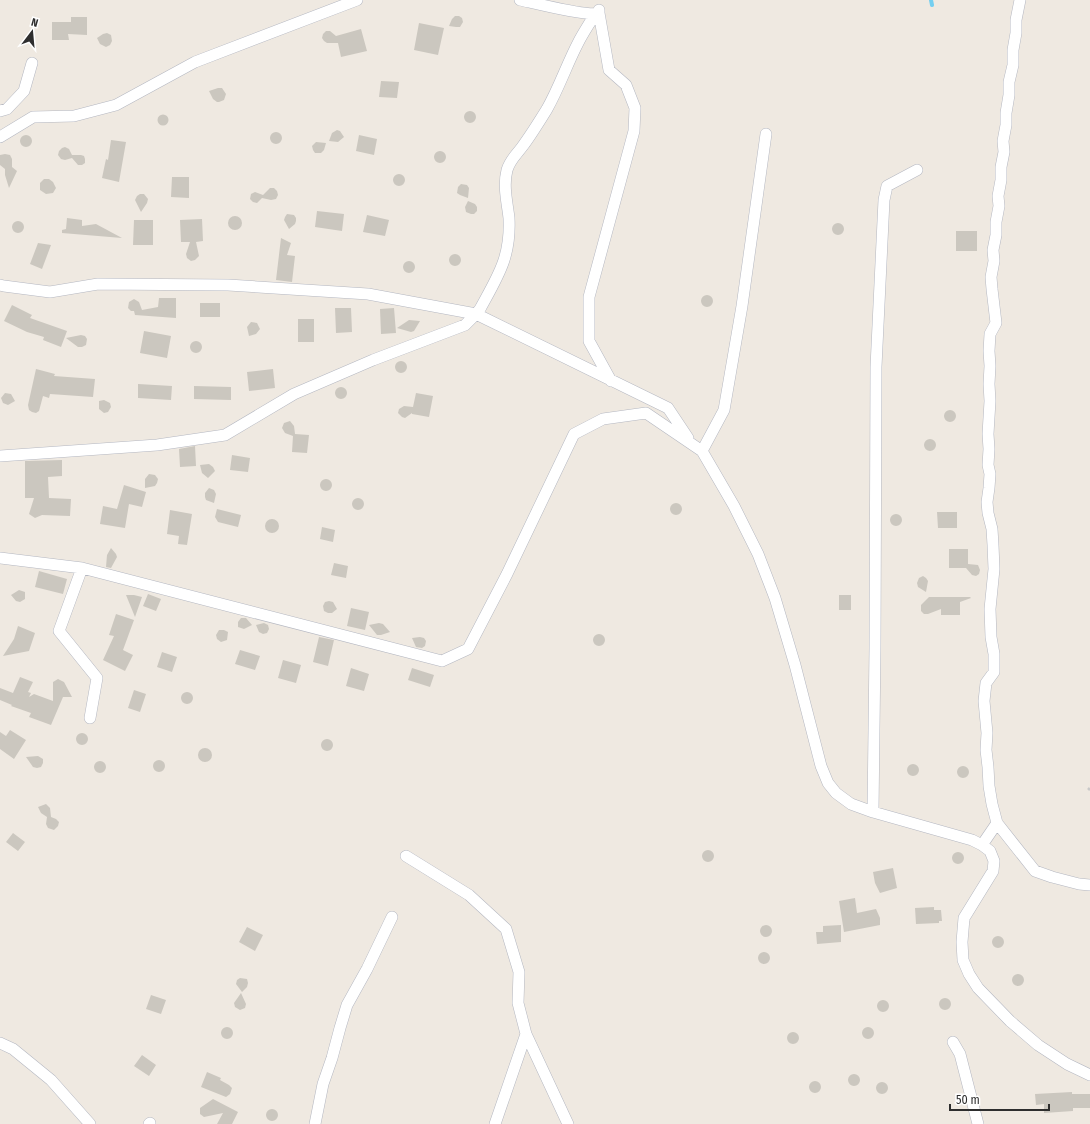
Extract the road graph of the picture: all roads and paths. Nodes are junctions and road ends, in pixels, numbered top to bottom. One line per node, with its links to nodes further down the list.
1 (357, 0): 8 (street)
2 (520, 0): 4 (street)
3 (1020, 0): 20 (street)
4 (598, 12): 11 (street); 12 (street)
5 (32, 63): 6 (street)
6 (0, 111)
7 (766, 134): 14 (street)
8 (0, 137)
9 (917, 170): 19 (street)
10 (0, 285): 11 (street)
11 (476, 314): 12 (street); 15 (street)
12 (611, 381): 13 (street)
13 (690, 442): 14 (street); 17 (street)
14 (702, 451): 19 (street)
15 (0, 456)
16 (0, 558): 17 (street)
17 (82, 568): 18 (street)
18 (90, 718)
19 (873, 812): 21 (street)
20 (997, 823): 21 (street); 23 (street)
21 (982, 845): 28 (street)
22 (406, 856): 25 (street)
23 (1090, 885)
24 (392, 917): 30 (street)
25 (526, 1034): 31 (street); 32 (street)
26 (953, 1042): 33 (street)
27 (0, 1043): 29 (street)
28 (1090, 1075)
29 (90, 1124)
30 (315, 1124)
31 (495, 1124)
32 (568, 1124)
33 (978, 1124)

